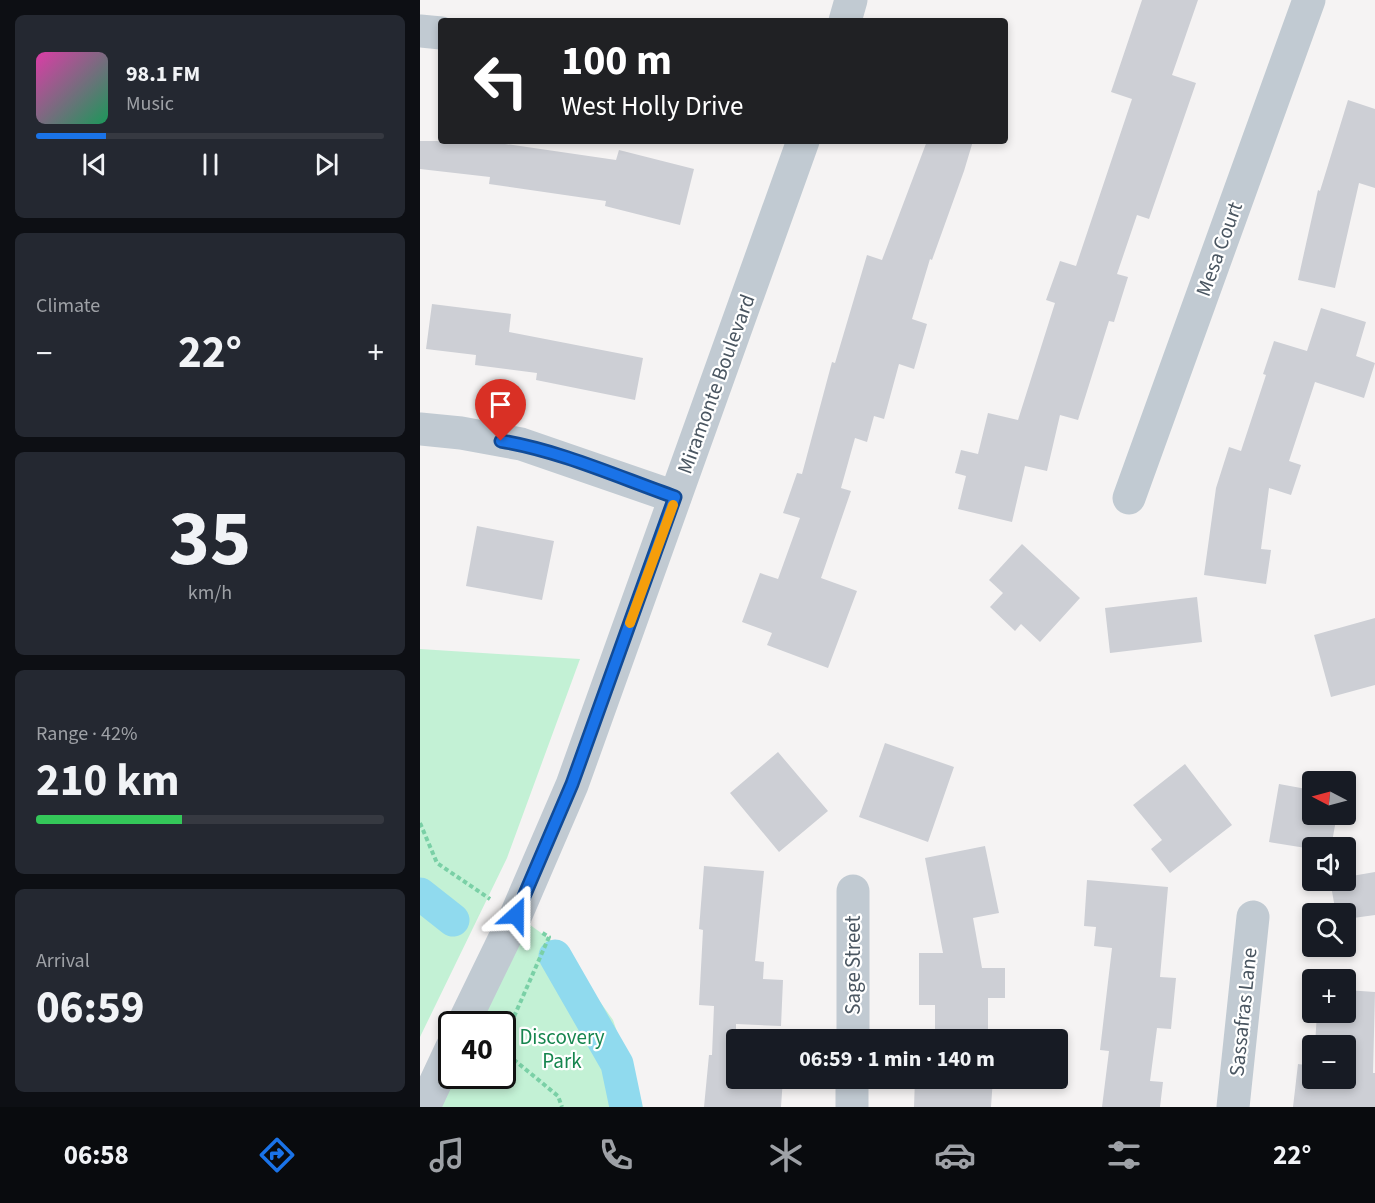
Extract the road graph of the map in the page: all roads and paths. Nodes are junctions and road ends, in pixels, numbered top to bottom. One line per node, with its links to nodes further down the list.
1 (851, 0): 3 (street)
2 (1309, 0): 9 (street, Mesa Court)
3 (846, 18)
4 (420, 31): 5 (street)
5 (438, 33)
6 (802, 144): 8 (street, Miramonte Boulevard)
7 (420, 429): 8 (street)
8 (675, 497): 12 (street, Miramonte Boulevard)
9 (1129, 498)
10 (420, 823): 12 (path)
11 (853, 891): 16 (street, Sage Street)
12 (516, 915): 14 (street, Miramonte Boulevard); 15 (path)
13 (1252, 917): 23 (street, Sassafras Lane)
14 (469, 1011)
15 (516, 1012)
16 (853, 1029)
17 (516, 1062): 21 (path)
18 (438, 1077): 20 (street)
19 (852, 1089): 22 (street)
20 (424, 1107)
21 (562, 1107)
22 (852, 1107)
23 (1233, 1107)

